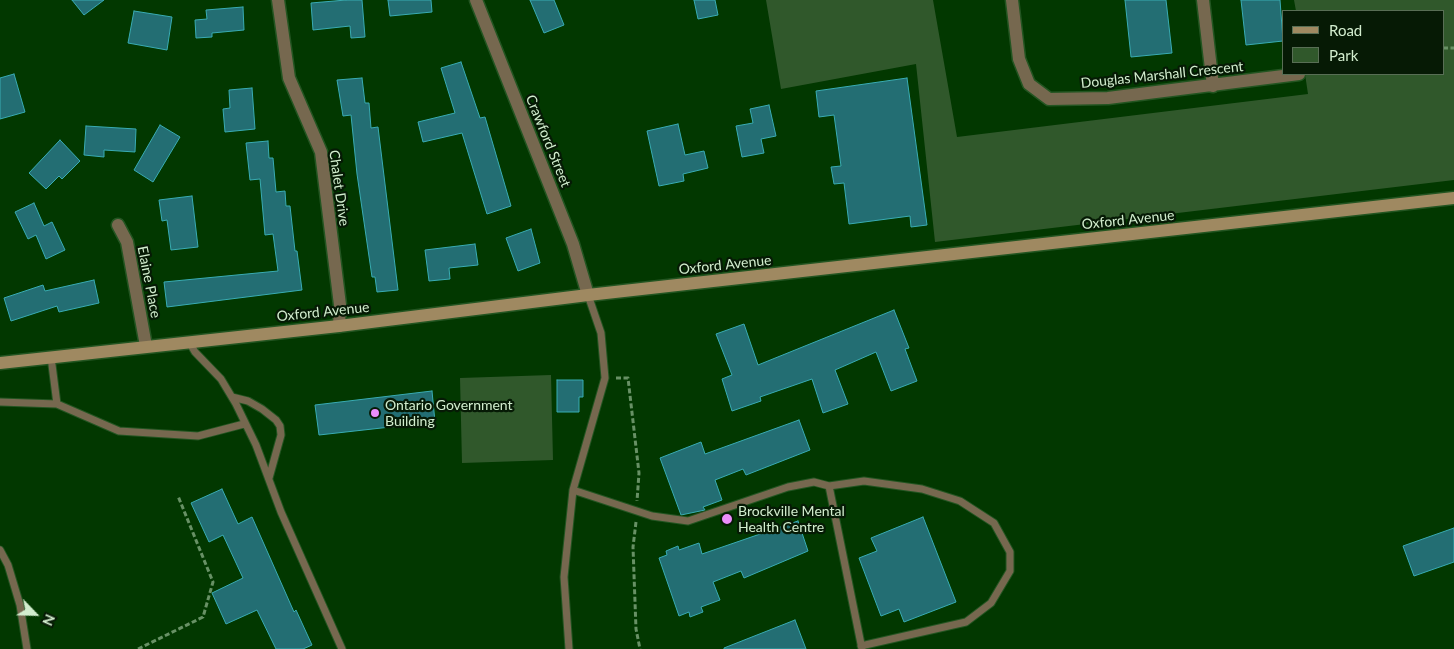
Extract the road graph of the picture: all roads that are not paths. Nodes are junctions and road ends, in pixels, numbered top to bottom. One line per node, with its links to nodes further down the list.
1 (278, 0): 10 (street, Chalet Drive)
2 (476, 0): 9 (street, Crawford Street)
3 (1012, 0): 6 (street, Douglas Marshall Crescent)
4 (1203, 0): 6 (street)
5 (1292, 75): 6 (street, Douglas Marshall Crescent)
6 (1212, 86)
7 (1454, 198): 9 (street, Oxford Avenue)
8 (118, 225): 12 (street, Elaine Place)
9 (588, 296): 10 (street, Oxford Avenue); 21 (lane)
10 (339, 326): 11 (street, Oxford Avenue)
11 (189, 342): 12 (street, Oxford Avenue); 15 (lane)
12 (146, 346): 13 (street, Oxford Avenue)
13 (51, 357): 14 (street, Oxford Avenue); 17 (lane)
14 (0, 363)
15 (232, 397): 18 (lane); 19 (lane)
16 (0, 402): 17 (lane)
17 (57, 404): 18 (lane)
18 (244, 424): 19 (lane)
19 (269, 478): 25 (lane)
20 (829, 486): 21 (lane); 23 (lane); 23 (lane)
21 (573, 490): 26 (lane)
22 (0, 550): 24 (lane)
23 (862, 647)
24 (27, 649)
25 (342, 649)
26 (569, 649)

